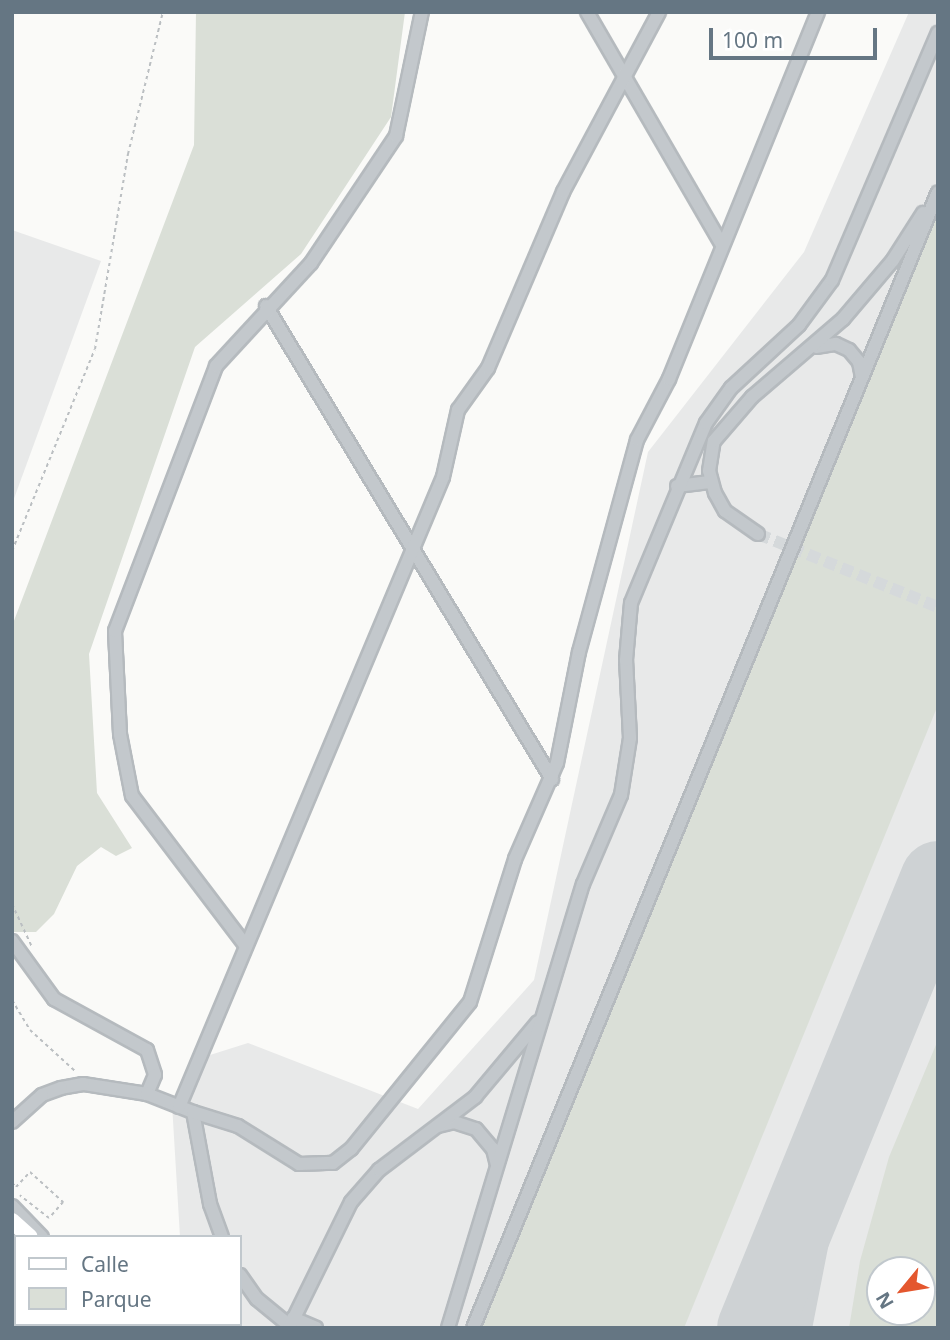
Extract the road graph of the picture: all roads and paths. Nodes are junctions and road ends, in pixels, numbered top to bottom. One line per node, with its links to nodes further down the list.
1 (163, 12): 17 (path)
2 (422, 12): 10 (lane)
3 (587, 12): 7 (lane)
4 (659, 12): 7 (lane)
5 (818, 12): 9 (lane)
6 (938, 33): 14 (lane)
7 (624, 77): 9 (lane); 16 (lane)
8 (938, 190): 11 (lane); 12 (lane)
9 (722, 243): 18 (lane)
10 (266, 306): 16 (lane); 20 (lane)
11 (812, 348): 12 (lane); 13 (lane)
12 (862, 377): 40 (lane)
13 (710, 482): 14 (lane); 15 (lane)
14 (677, 486): 22 (lane)
15 (758, 534)
16 (412, 550): 18 (lane); 20 (lane)
17 (12, 551)
18 (552, 779): 26 (lane)
19 (12, 941): 24 (lane)
20 (246, 946): 25 (lane)
21 (12, 1000): 23 (path)
22 (543, 1016): 28 (lane); 29 (lane)
23 (83, 1084): 24 (lane); 27 (lane)
24 (147, 1094): 25 (lane)
25 (179, 1107): 26 (lane)
26 (193, 1112): 35 (lane)
27 (12, 1122)
28 (435, 1126): 29 (lane); 37 (lane)
29 (498, 1166): 39 (lane)
30 (12, 1183): 31 (path)
31 (15, 1202): 34 (lane)
32 (12, 1221): 33 (main road)
33 (28, 1235)
34 (40, 1235)
35 (221, 1235)
36 (242, 1277): 37 (lane)
37 (291, 1324): 38 (lane)
38 (316, 1328)
39 (448, 1328)
40 (473, 1328)

